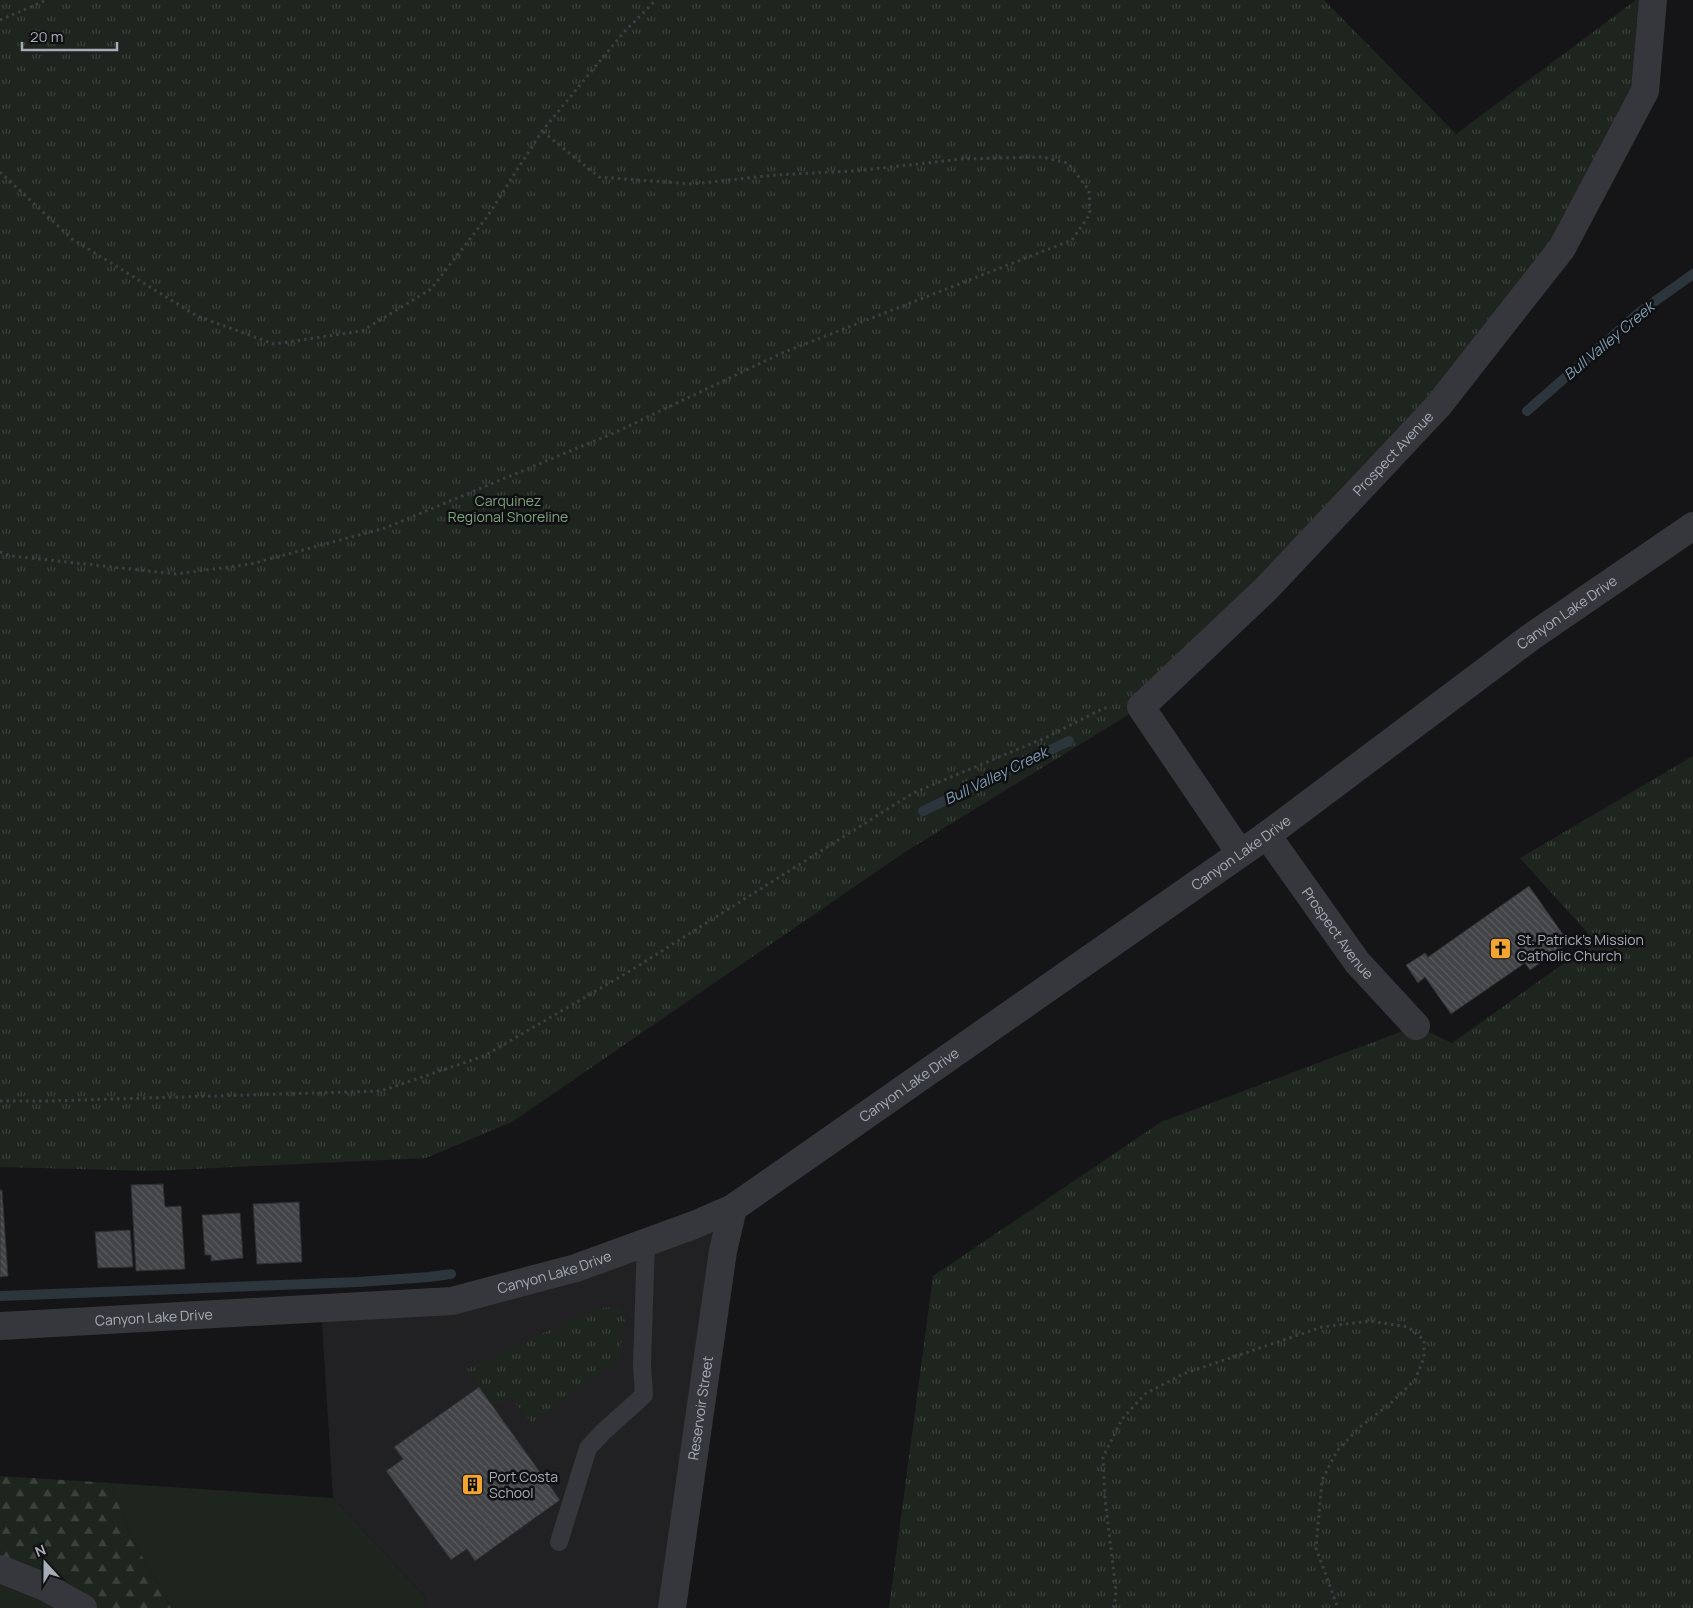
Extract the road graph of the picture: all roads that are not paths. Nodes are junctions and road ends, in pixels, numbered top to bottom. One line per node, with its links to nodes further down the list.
1 (1653, 0): 4 (street, Prospect Avenue)
2 (1693, 526): 3 (street, Canyon Lake Drive)
3 (1267, 835): 4 (street, Canyon Lake Drive); 5 (street, Prospect Avenue)
4 (1240, 853): 6 (street, Canyon Lake Drive)
5 (1416, 1026)
6 (733, 1208): 7 (street, Canyon Lake Drive); 12 (street, Reservoir Street)
7 (646, 1242): 8 (street, Canyon Lake Drive); 9 (lane)
8 (0, 1326)
9 (559, 1542)
10 (0, 1569): 11 (street)
11 (83, 1608)
12 (672, 1608)

